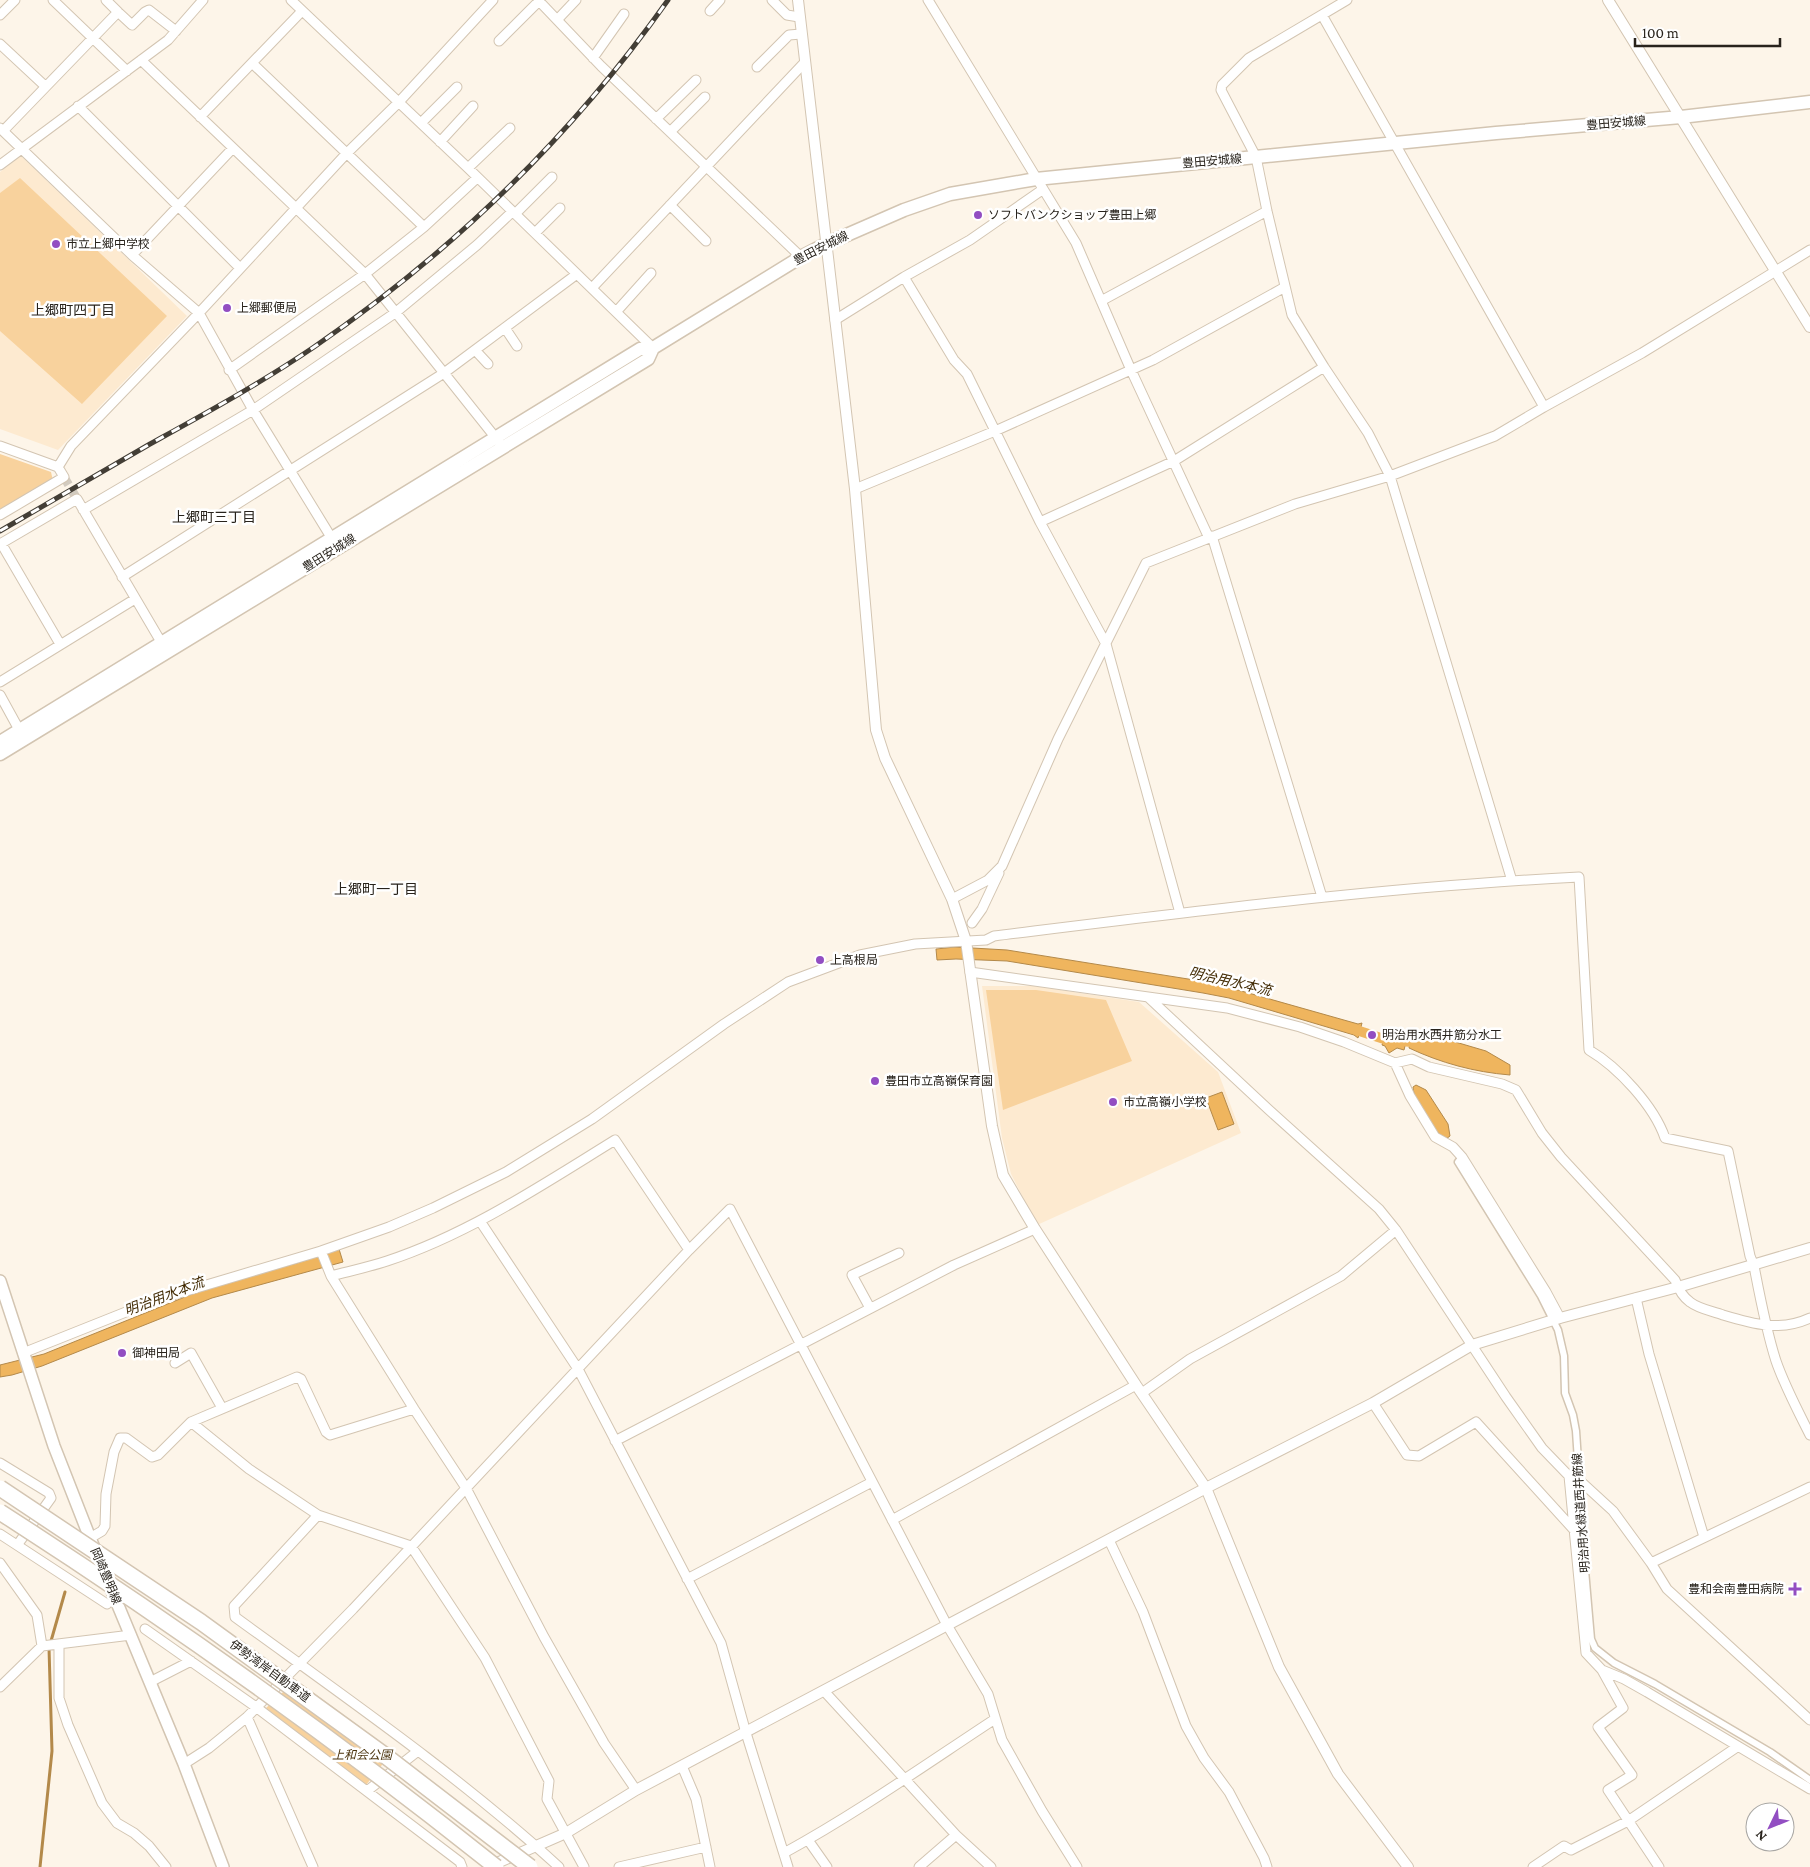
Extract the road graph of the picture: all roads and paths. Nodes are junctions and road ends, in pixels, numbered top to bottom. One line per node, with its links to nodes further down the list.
1 (15, 0): 20 (street)
2 (53, 0): 25 (street)
3 (106, 0): 17 (street)
4 (203, 0): 23 (street)
5 (291, 0): 15 (street)
6 (493, 0): 39 (street)
7 (539, 0): 22 (street); 26 (street)
8 (576, 0): 22 (street)
9 (720, 0): 16 (street)
10 (772, 0): 21 (street)
11 (798, 0): 21 (street)
12 (928, 0): 60 (street)
13 (1347, 0): 19 (street)
14 (1608, 0): 43 (street)
15 (302, 11): 31 (street); 39 (street)
16 (710, 11)
17 (118, 12): 23 (street); 25 (street)
18 (624, 14): 28 (street)
19 (1322, 15): 50 (street); 54 (street)
20 (0, 16)
21 (799, 16): 24 (street)
22 (557, 20): 28 (street)
23 (176, 31): 29 (street)
24 (802, 34): 30 (street); 32 (street)
25 (93, 38): 33 (street); 35 (street)
26 (499, 41)
27 (0, 44): 35 (street)
28 (593, 58): 44 (street)
29 (141, 60): 33 (street); 42 (street)
30 (805, 62): 56 (street); 71 (street)
31 (252, 63): 42 (street); 53 (street)
32 (757, 67)
33 (127, 71): 40 (street)
34 (696, 80): 44 (street)
35 (45, 86): 47 (street)
36 (457, 87): 45 (street)
37 (705, 97): 48 (street)
38 (1810, 102): 43 (main road, 豊田安城線)
39 (398, 103): 45 (street); 53 (street)
40 (78, 106): 52 (street); 63 (street)
41 (473, 106): 49 (street)
42 (200, 117): 51 (street)
43 (1681, 117): 50 (main road, 豊田安城線); 76 (street)
44 (656, 119): 48 (street)
45 (420, 123): 49 (street)
46 (510, 128): 57 (street)
47 (1, 130): 52 (street)
48 (670, 132): 56 (street)
49 (440, 142): 57 (street)
50 (1394, 144): 54 (main road, 豊田安城線); 98 (street)
51 (233, 148): 63 (street); 64 (street)
52 (21, 150): 55 (street); 73 (street)
53 (346, 154): 64 (street); 68 (street)
54 (1256, 157): 60 (main road, 豊田安城線); 66 (street)
55 (0, 164)
56 (706, 167): 62 (street); 74 (street)
57 (468, 168): 59 (street)
58 (552, 177): 67 (street)
59 (477, 178): 67 (street); 68 (street)
60 (1036, 179): 61 (street); 71 (main road, 豊田安城線)
61 (1042, 190): 80 (street); 83 (street)
62 (670, 205): 70 (street); 82 (street)
63 (179, 207): 73 (street); 75 (street)
64 (296, 207): 75 (street); 78 (street)
65 (560, 208): 69 (street)
66 (1267, 212): 81 (street); 83 (street)
67 (513, 213): 69 (street); 86 (street)
68 (424, 227): 78 (street)
69 (535, 233): 79 (street)
70 (706, 241)
71 (826, 244): 74 (main road, 豊田安城線); 87 (street)
72 (1810, 250): 76 (street)
73 (132, 256): 85 (street)
74 (801, 257): 91 (main road, 豊田安城線)
75 (240, 268): 85 (street)
76 (1775, 272): 88 (street); 98 (street)
77 (652, 273): 84 (street)
78 (365, 274): 86 (street); 95 (street)
79 (577, 274): 82 (street); 89 (street)
80 (904, 278): 87 (street); 100 (street)
81 (1285, 287): 94 (street); 96 (street)
82 (592, 288): 84 (street)
83 (1102, 301): 96 (street)
84 (616, 312): 91 (street)
85 (199, 313): 95 (street); 104 (street)
86 (396, 313): 97 (street); 99 (street)
87 (835, 320): 107 (street)
88 (1810, 327)
89 (505, 328): 90 (street); 92 (street)
90 (517, 346)
91 (652, 348): 101 (main road, 豊田安城線)
92 (475, 350): 93 (street); 97 (street)
93 (488, 364)
94 (1324, 367): 103 (street); 106 (street)
95 (229, 370): 99 (street)
96 (1131, 370): 100 (street); 103 (street)
97 (444, 373): 101 (street); 105 (street)
98 (1544, 407): 106 (street)
99 (253, 410): 105 (street); 108 (street)
100 (994, 431): 107 (street); 110 (street)
101 (499, 442): 112 (main road, 豊田安城線)
102 (0, 446): 104 (street)
103 (1174, 461): 110 (street); 111 (street)
104 (58, 467): 109 (street)
105 (290, 471): 112 (street); 114 (street)
106 (1390, 476): 111 (street); 125 (street)
107 (855, 489): 127 (street)
108 (83, 510): 113 (street); 114 (street)
109 (0, 515)
110 (1040, 522): 117 (street)
111 (1211, 537): 117 (street); 126 (street)
112 (335, 542): 118 (main road, 豊田安城線)
113 (0, 544): 116 (street)
114 (122, 577): 115 (street)
115 (135, 599): 116 (street); 118 (street)
116 (60, 644): 119 (street)
117 (1106, 644): 124 (street); 128 (street)
118 (164, 647): 121 (main road, 豊田安城線)
119 (0, 682)
120 (0, 696): 121 (street)
121 (22, 735): 122 (main road, 豊田安城線); 123 (main road, 豊田安城線)
122 (0, 742)
123 (0, 754)
124 (1002, 866): 127 (street); 129 (street)
125 (1512, 881): 126 (street); 141 (street)
126 (1322, 897): 128 (street)
127 (952, 899): 130 (street)
128 (1180, 913): 130 (street)
129 (972, 923)
130 (967, 943): 131 (street); 139 (street)
131 (970, 972): 132 (street); 135 (street)
132 (1149, 998): 133 (street); 136 (street)
133 (1395, 1063): 144 (street); 148 (street)
134 (480, 1221): 138 (street); 142 (street); 154 (street)
135 (1035, 1229): 146 (street); 155 (street)
136 (1396, 1230): 151 (street); 155 (street)
137 (1810, 1248): 141 (street)
138 (689, 1250): 150 (street); 154 (street)
139 (322, 1253): 142 (street); 152 (street)
140 (899, 1253): 146 (street)
141 (1754, 1266): 144 (street); 149 (street)
142 (329, 1272): 158 (street)
143 (0, 1281): 152 (main road, 岡崎豊明線)
144 (1678, 1287): 145 (street); 149 (street)
145 (1636, 1298): 148 (street); 174 (street)
146 (870, 1308): 150 (street)
147 (1810, 1318): 149 (street)
148 (1556, 1319): 151 (street); 163 (street, 明治用水緑道西井筋線)
149 (1766, 1326): 160 (street)
150 (801, 1344): 161 (street); 164 (street)
151 (1472, 1345): 156 (street); 163 (street)
152 (24, 1355): 175 (main road, 岡崎豊明線)
153 (175, 1363): 157 (street)
154 (578, 1369): 161 (street); 167 (street)
155 (1139, 1389): 168 (street); 171 (street)
156 (1373, 1403): 168 (street); 172 (street)
157 (222, 1408): 158 (street); 159 (street)
158 (414, 1409): 167 (street)
159 (191, 1422): 170 (street); 175 (street)
160 (1810, 1435)
161 (615, 1441): 181 (street)
162 (0, 1463): 177 (street)
163 (1573, 1477): 172 (street); 180 (street); 204 (street, 明治用水緑道西井筋線)
164 (872, 1482): 171 (street); 181 (street)
165 (1810, 1487): 174 (street)
166 (0, 1488): 221 (highway, 伊勢湾岸自動車道, bridge)
167 (466, 1488): 178 (street); 206 (street)
168 (1206, 1488): 176 (street); 232 (street)
169 (0, 1512): 220 (highway, 伊勢湾岸自動車道, bridge)
170 (318, 1515): 178 (street); 189 (street)
171 (892, 1520): 183 (street)
172 (1575, 1531): 190 (street)
173 (0, 1534): 177 (street)
174 (1704, 1537): 180 (street)
175 (90, 1538): 185 (main road, 岡崎豊明線)
176 (1109, 1540): 183 (street); 231 (street)
177 (18, 1544): 182 (street)
178 (410, 1546): 189 (street); 209 (street)
179 (0, 1563): 187 (street)
180 (1651, 1563): 197 (street)
181 (687, 1579): 198 (street)
182 (107, 1604)
183 (947, 1625): 193 (street); 196 (street)
184 (146, 1629): 188 (street)
185 (131, 1635): 186 (street); 191 (main road, 岡崎豊明線)
186 (59, 1645): 187 (street); 215 (street)
187 (42, 1646): 192 (street)
188 (191, 1661): 191 (street); 194 (street)
189 (300, 1664): 194 (street); 200 (street)
190 (1602, 1670): 199 (street); 208 (street)
191 (150, 1682): 201 (main road, 岡崎豊明線)
192 (0, 1686)
193 (824, 1691): 198 (street); 203 (street)
194 (256, 1707): 195 (street); 207 (street)
195 (247, 1718): 201 (street); 217 (street)
196 (995, 1719): 203 (street); 230 (street)
197 (1810, 1720)
198 (746, 1733): 202 (street); 214 (street)
199 (1737, 1746): 205 (street); 208 (street)
200 (418, 1751): 207 (street); 212 (street)
201 (184, 1764): 216 (main road, 岡崎豊明線)
202 (682, 1766): 206 (street); 213 (street)
203 (904, 1779): 210 (street); 211 (street)
204 (1810, 1780)
205 (1810, 1789)
206 (636, 1790): 209 (street)
207 (367, 1791): 218 (street)
208 (1628, 1821): 233 (street); 234 (street)
209 (566, 1833): 212 (street); 223 (street)
210 (956, 1835): 228 (street); 229 (street)
211 (808, 1840): 214 (street); 227 (street)
212 (535, 1845): 219 (street); 222 (street)
213 (706, 1847): 224 (street); 225 (street)
214 (784, 1853): 226 (street)
215 (166, 1867)
216 (224, 1867)
217 (313, 1867)
218 (462, 1867)
219 (488, 1867)
220 (496, 1867)
221 (530, 1867)
222 (559, 1867)
223 (584, 1867)
224 (619, 1867)
225 (710, 1867)
226 (788, 1867)
227 (827, 1867)
228 (918, 1867)
229 (991, 1867)
230 (1077, 1867)
231 (1267, 1867)
232 (1408, 1867)
233 (1533, 1867)
234 (1659, 1867)

